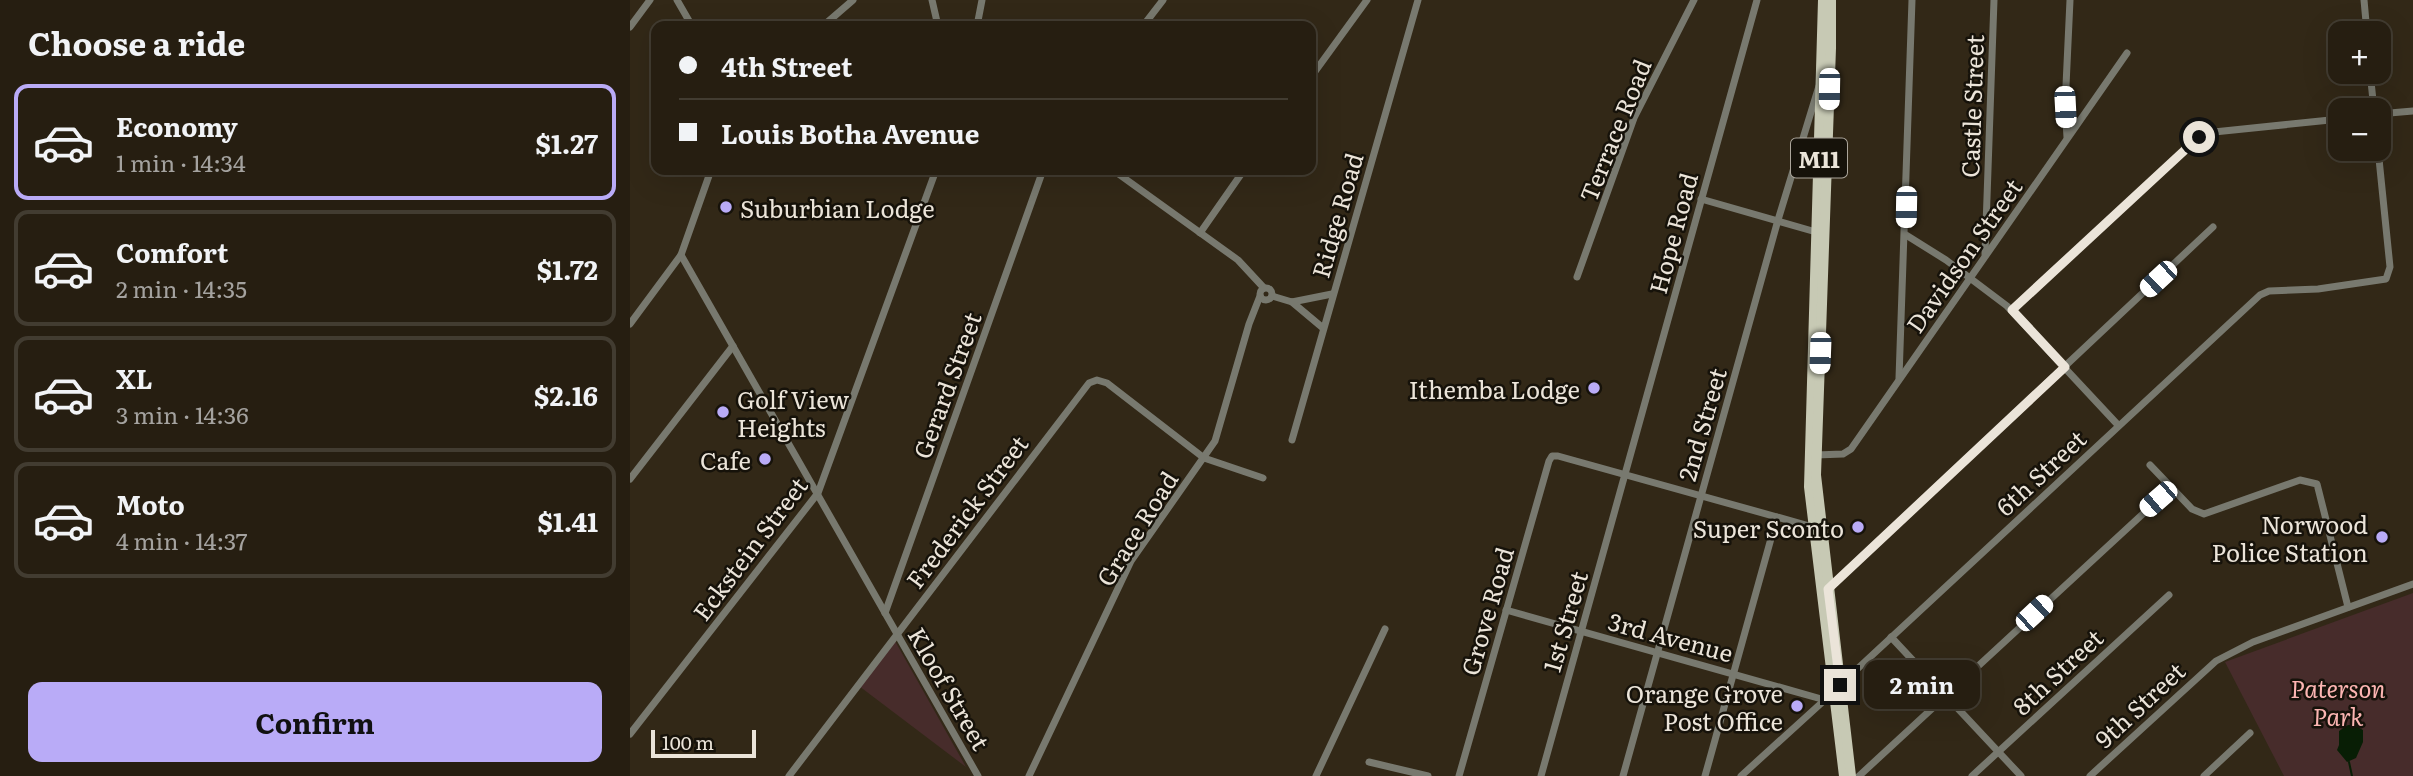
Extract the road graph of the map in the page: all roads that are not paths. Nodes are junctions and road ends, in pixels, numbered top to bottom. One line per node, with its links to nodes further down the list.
1 (650, 0): 23 (street)
2 (677, 0): 17 (street)
3 (853, 0): 18 (street)
4 (932, 0): 19 (street)
5 (982, 0): 20 (street)
6 (1163, 0): 21 (street)
7 (1367, 0): 25 (street)
8 (1418, 0): 48 (street, Ridge Road)
9 (1694, 0): 45 (street, Terrace Road)
10 (1758, 0): 37 (street, Hope Road)
11 (1822, 0): 26 (main road, M11)
12 (1831, 0): 58 (main road, M11)
13 (1912, 0): 42 (street)
14 (1994, 0): 44 (street, Castle Street)
15 (2070, 0): 30 (street)
16 (2364, 0): 22 (street)
17 (689, 21)
18 (828, 21)
19 (937, 21)
20 (977, 21)
21 (1147, 21)
22 (2366, 21)
23 (630, 27)
24 (2127, 53): 30 (street, Davidson Street)
25 (1316, 70)
26 (1820, 83): 38 (street, 2nd Street); 40 (main road, M11)
27 (2413, 111): 28 (street)
28 (2391, 113)
29 (2328, 120): 50 (street)
30 (2067, 138): 44 (street, Davidson Street)
31 (2379, 161): 56 (street, 6th Street)
32 (709, 175): 43 (street)
33 (934, 175): 65 (street, Eckstein Street)
34 (1041, 175): 74 (street, Gerard Street)
35 (1120, 175): 41 (street)
36 (1241, 175): 41 (street)
37 (1701, 199): 38 (street); 61 (street, Hope Road)
38 (1778, 220): 40 (street); 66 (street, 2nd Street)
39 (2213, 227): 54 (street)
40 (1816, 232): 68 (main road, M11)
41 (1200, 233): 47 (street)
42 (1906, 235): 46 (street); 55 (street)
43 (681, 255): 51 (street); 53 (street, Kloof Street)
44 (1985, 255): 46 (street, Davidson Street)
45 (1577, 277)
46 (1970, 277): 50 (street); 55 (street, Davidson Street)
47 (1262, 292): 49 (street); 59 (street, Grace Road)
48 (1332, 294): 49 (street); 52 (street, Ridge Road)
49 (1292, 302): 52 (street)
50 (2012, 310): 54 (street)
51 (630, 324)
52 (1323, 328): 57 (street, Ridge Road)
53 (733, 346): 63 (street); 65 (street, Kloof Street)
54 (2065, 367): 56 (street); 70 (street)
55 (1899, 379): 58 (street, Davidson Street)
56 (2118, 425): 78 (street, 6th Street)
57 (1292, 440)
58 (1816, 455): 70 (main road, M11)
59 (1204, 458): 62 (street); 77 (street, Frederick Street); 90 (street, Grace Road)
60 (2150, 465): 64 (street)
61 (1625, 476): 66 (street); 73 (street, Grove Road); 76 (street, 1st Street)
62 (1263, 478)
63 (630, 479)
64 (2172, 487): 72 (street); 82 (street)
65 (818, 493): 74 (street, Kloof Street); 84 (street, Eckstein Street)
66 (1701, 497): 67 (street); 79 (street, 2nd Street)
67 (1777, 517): 68 (street); 80 (street)
68 (1813, 527): 81 (main road, M11)
69 (2413, 584): 72 (street, 9th Street)
70 (1828, 589): 81 (main road, M11)
71 (2169, 595): 85 (street, 8th Street)
72 (2348, 607): 102 (street, 9th Street)
73 (1506, 610): 76 (street, 3rd Avenue); 92 (street, Grove Road)
74 (885, 613): 77 (street, Kloof Street)
75 (1385, 629): 87 (street)
76 (1581, 631): 79 (street, 3rd Avenue); 93 (street, 1st Street)
77 (897, 636): 88 (street, Frederick Street); 89 (street, Kloof Street)
78 (1891, 637): 81 (street, 6th Street); 82 (street)
79 (1658, 652): 80 (street, 3rd Avenue); 94 (street, 2nd Street)
80 (1734, 673): 81 (street, 3rd Avenue); 95 (street)
81 (1833, 692): 96 (street, 6th Street); 97 (main road, M11); 98 (main road, M11)
82 (1946, 695): 85 (street); 99 (street)
83 (2250, 733): 103 (street)
84 (630, 734)
85 (1998, 752): 100 (street, 8th Street); 101 (street)
86 (1369, 762): 91 (street)
87 (1318, 775)
88 (789, 776)
89 (978, 776)
90 (1029, 776)
91 (1429, 776)
92 (1459, 776)
93 (1541, 776)
94 (1623, 776)
95 (1705, 776)
96 (1741, 776)
97 (1844, 776)
98 (1851, 776)
99 (1859, 776)
100 (1972, 776)
101 (2021, 776)
102 (2090, 776)
103 (2204, 776)

